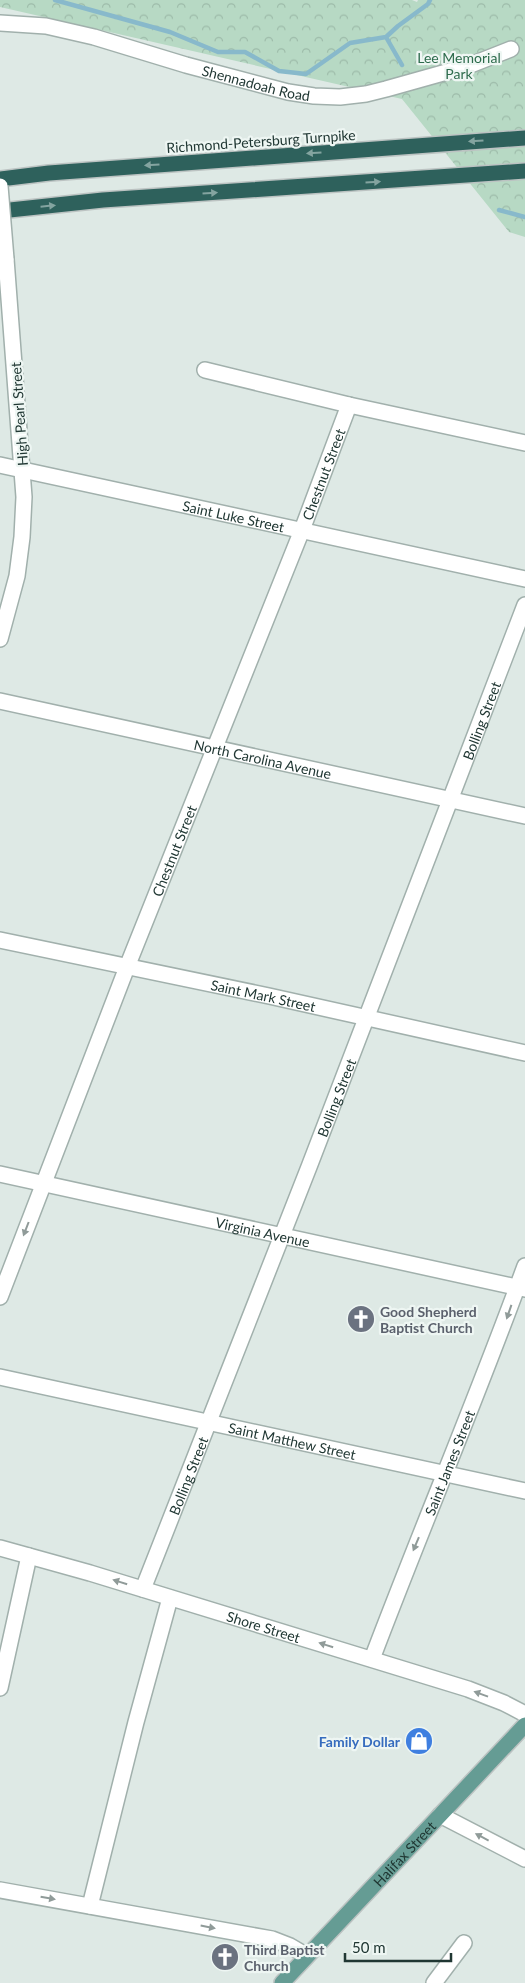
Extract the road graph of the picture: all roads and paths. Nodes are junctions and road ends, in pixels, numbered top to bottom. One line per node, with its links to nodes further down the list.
1 (0, 23): 2 (street, Shennadoah Road)
2 (511, 49)
3 (525, 138): 5 (highway, Richmond-Petersburg Turnpike, one-way to 5)
4 (525, 171): 7 (highway, one-way to 4)
5 (0, 179)
6 (0, 186): 12 (street, High Pearl Street, bridge)
7 (0, 212)
8 (205, 370): 9 (street)
9 (349, 405): 10 (street); 13 (street, Chestnut Street)
10 (525, 443)
11 (0, 465): 12 (street, Saint Luke Street)
12 (23, 470): 13 (street, Saint Luke Street); 16 (street, High Pearl Street)
13 (302, 530): 14 (street, Saint Luke Street); 18 (street, Chestnut Street)
14 (525, 579)
15 (525, 604): 19 (street, Bolling Street)
16 (0, 639)
17 (0, 701): 18 (street, North Carolina Avenue)
18 (214, 748): 19 (street, North Carolina Avenue); 22 (street, Chestnut Street)
19 (451, 800): 20 (street, North Carolina Avenue); 23 (street, Bolling Street)
20 (525, 816)
21 (0, 940): 22 (street, Saint Mark Street)
22 (126, 967): 23 (street, Saint Mark Street); 26 (street, Chestnut Street)
23 (367, 1018): 24 (street, Saint Mark Street); 27 (street, Bolling Street)
24 (525, 1053)
25 (0, 1174): 26 (street, Virginia Avenue)
26 (44, 1184): 27 (street, Virginia Avenue); 30 (street, Chestnut Street, one-way to 30)
27 (283, 1237): 29 (street, Virginia Avenue); 32 (street, Bolling Street)
28 (525, 1266): 29 (street, Saint James Street)
29 (521, 1288): 33 (street, Saint James Street, one-way to 33)
30 (0, 1297)
31 (0, 1377): 32 (street, Saint Matthew Street)
32 (208, 1422): 33 (street, Saint Matthew Street); 37 (street, Bolling Street)
33 (445, 1474): 34 (street, Saint Matthew Street); 39 (street, Saint James Street, one-way to 39)
34 (525, 1491)
35 (0, 1548): 36 (street, Shore Street)
36 (29, 1556): 37 (street, Shore Street, one-way to 36); 40 (street)
37 (143, 1589): 38 (street, Shore Street)
38 (170, 1598): 39 (street, Shore Street, one-way to 38); 46 (street)
39 (372, 1659): 41 (street, Shore Street, one-way to 39)
40 (0, 1688)
41 (525, 1714)
42 (525, 1725): 43 (main road, Halifax Street)
43 (440, 1815): 44 (street, one-way to 43); 48 (main road, Halifax Street)
44 (525, 1859)
45 (0, 1890): 46 (street, one-way to 46)
46 (90, 1906): 48 (street, one-way to 48)
47 (464, 1943): 50 (street)
48 (307, 1956): 49 (main road, Halifax Street)
49 (282, 1983)
50 (434, 1983)

